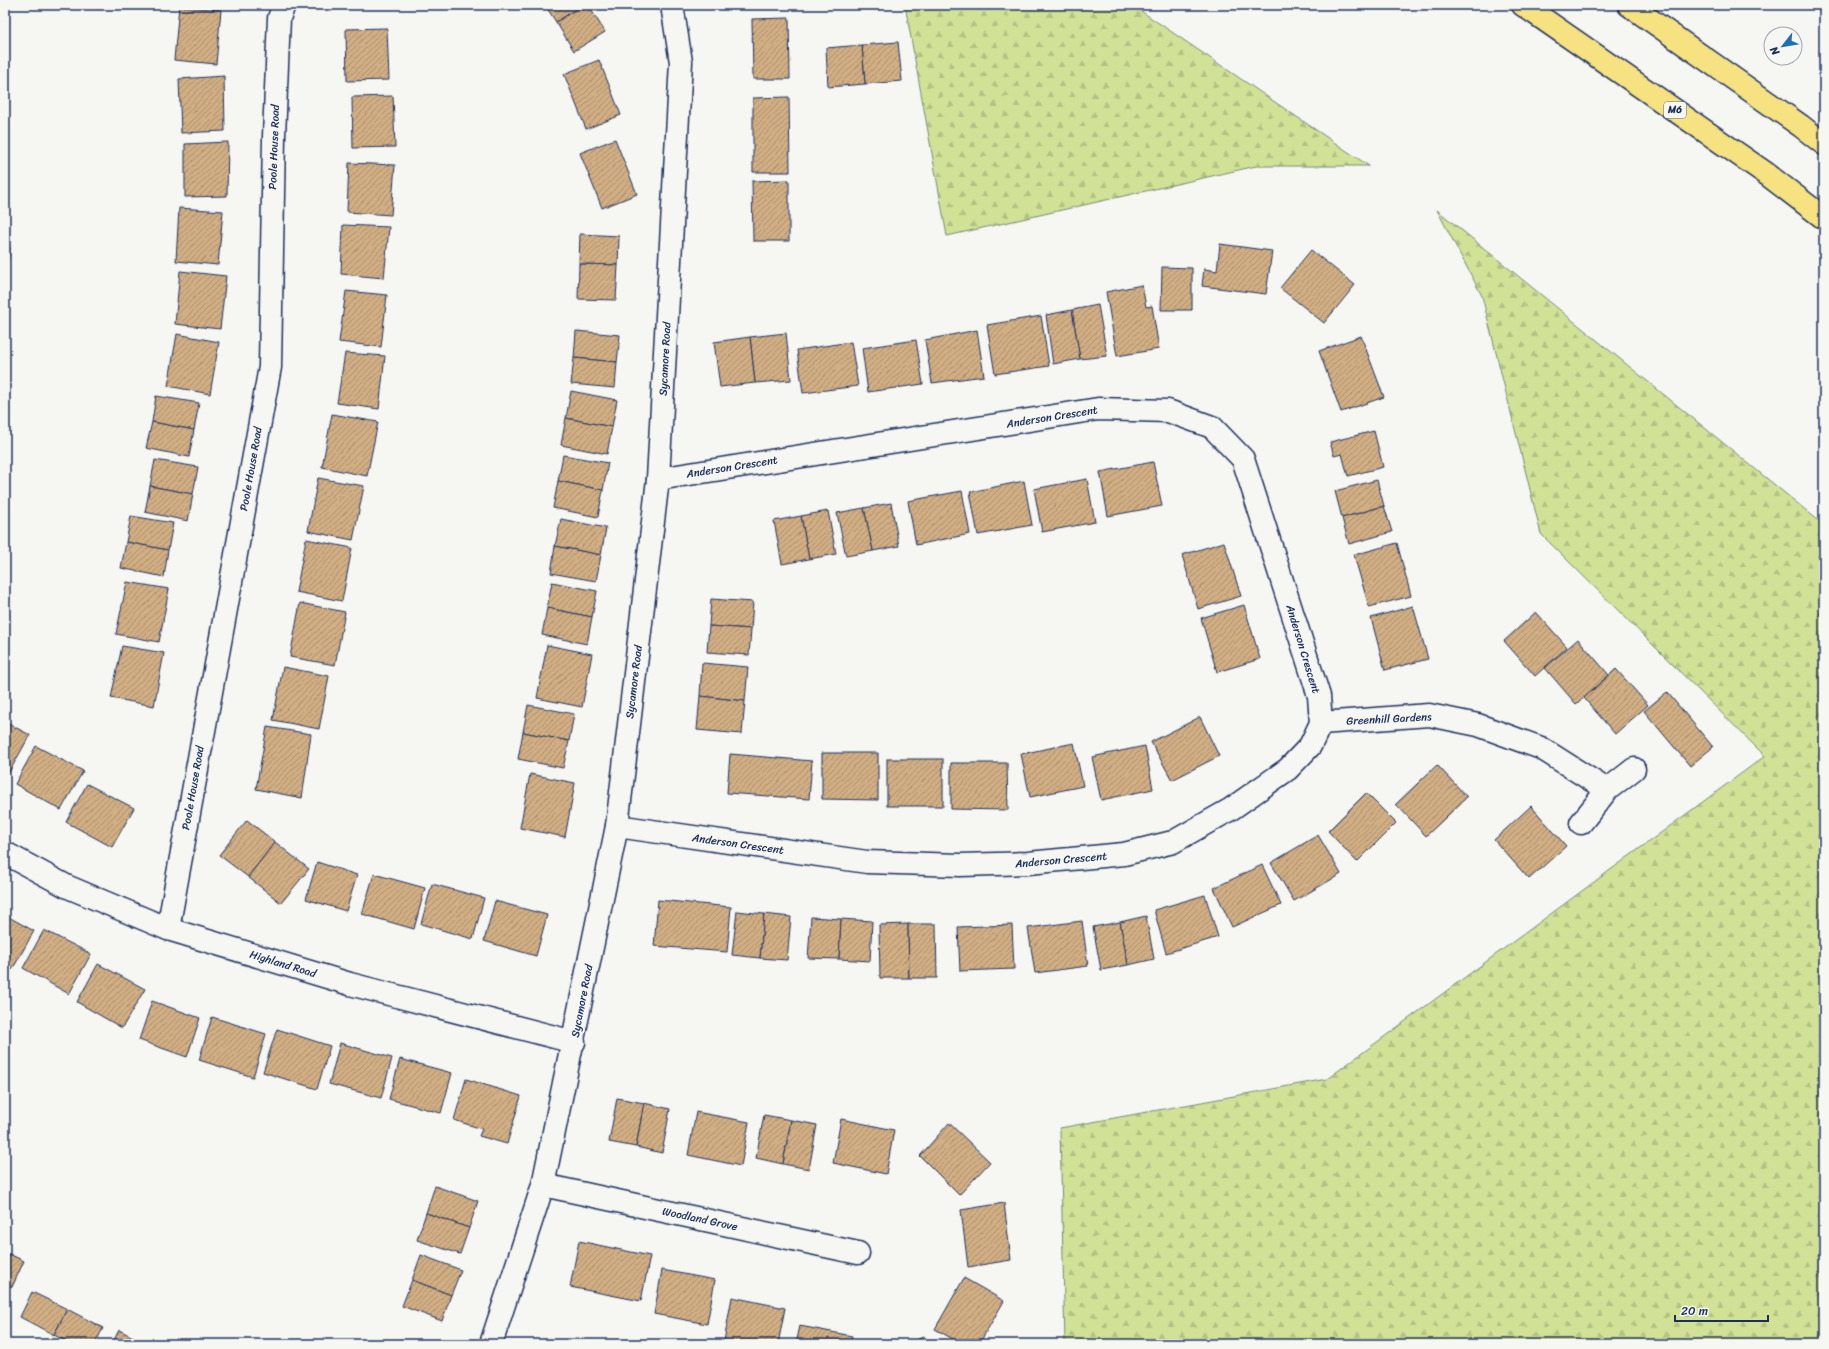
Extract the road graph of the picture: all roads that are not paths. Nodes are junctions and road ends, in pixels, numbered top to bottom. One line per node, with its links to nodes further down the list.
1 (284, 5): 14 (street, Poole House Road)
2 (672, 5): 7 (street, Sycamore Road)
3 (1523, 5): 6 (highway, M6)
4 (1629, 5): 5 (highway)
5 (1824, 144)
6 (1824, 218)
7 (658, 479): 8 (street, Anderson Crescent); 12 (street, Sycamore Road)
8 (1321, 723): 10 (street, Greenhill Gardens); 12 (street, Anderson Crescent)
9 (1634, 769): 10 (street)
10 (1607, 790): 11 (street)
11 (1581, 823)
12 (617, 826): 15 (street, Sycamore Road)
13 (5, 853): 14 (street, Highland Road)
14 (168, 929): 15 (street, Highland Road)
15 (574, 1042): 16 (street, Sycamore Road)
16 (543, 1185): 17 (street, Woodland Grove); 18 (street, Sycamore Road)
17 (858, 1253)
18 (491, 1344)

